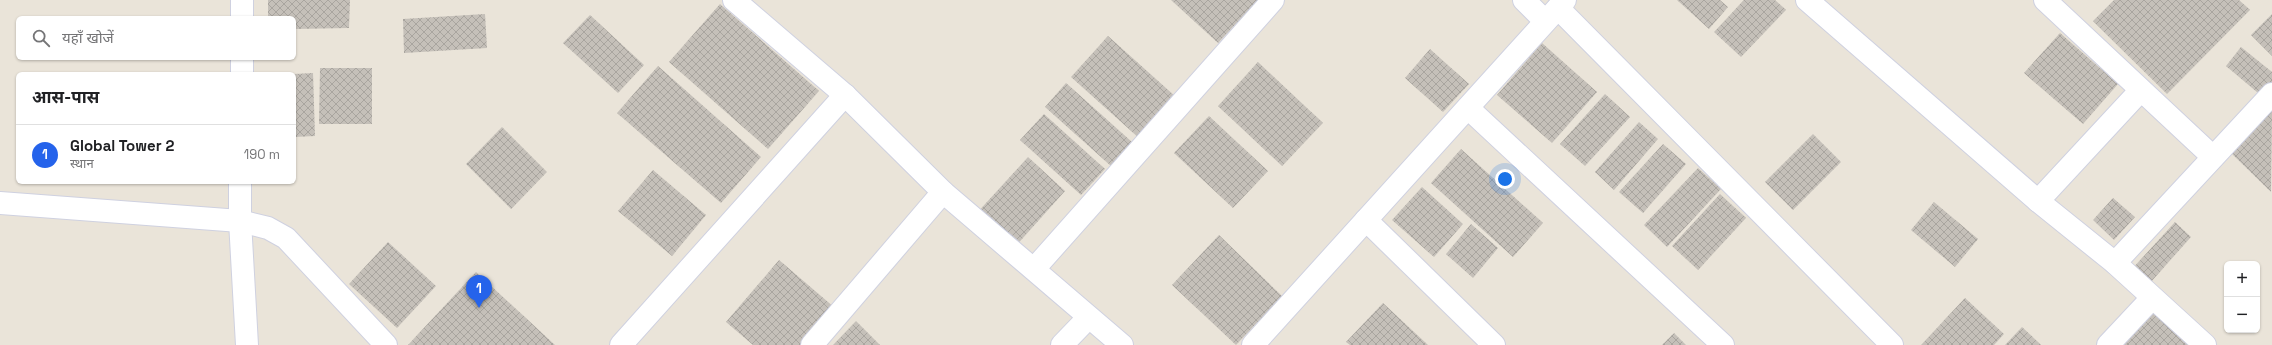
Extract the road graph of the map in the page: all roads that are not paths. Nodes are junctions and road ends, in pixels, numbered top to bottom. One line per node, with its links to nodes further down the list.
1 (242, 0): 8 (street)
2 (734, 0): 13 (street)
3 (1273, 0): 23 (street)
4 (1524, 0): 7 (street)
5 (1807, 0): 18 (street)
6 (2045, 0): 11 (street)
7 (1556, 10): 14 (street); 35 (street)
8 (242, 16)
9 (242, 60): 10 (street)
10 (242, 72)
11 (2140, 91): 15 (street); 18 (street)
12 (2272, 94): 15 (street)
13 (845, 95): 17 (street); 28 (street)
14 (1468, 108): 20 (street); 34 (street)
15 (2213, 158): 22 (street)
16 (240, 184): 21 (street)
17 (943, 192): 23 (street); 29 (street)
18 (2038, 201): 22 (street)
19 (0, 203): 21 (street)
20 (1366, 220): 32 (street); 33 (street)
21 (240, 221): 26 (street); 27 (street)
22 (2115, 262): 24 (street)
23 (1034, 269): 25 (street)
24 (2152, 298): 36 (street); 37 (street)
25 (1088, 318): 30 (street); 31 (street)
26 (247, 345)
27 (386, 345)
28 (621, 345)
29 (812, 345)
30 (1062, 345)
31 (1122, 345)
32 (1253, 345)
33 (1494, 345)
34 (1723, 345)
35 (1892, 345)
36 (2108, 345)
37 (2205, 345)

